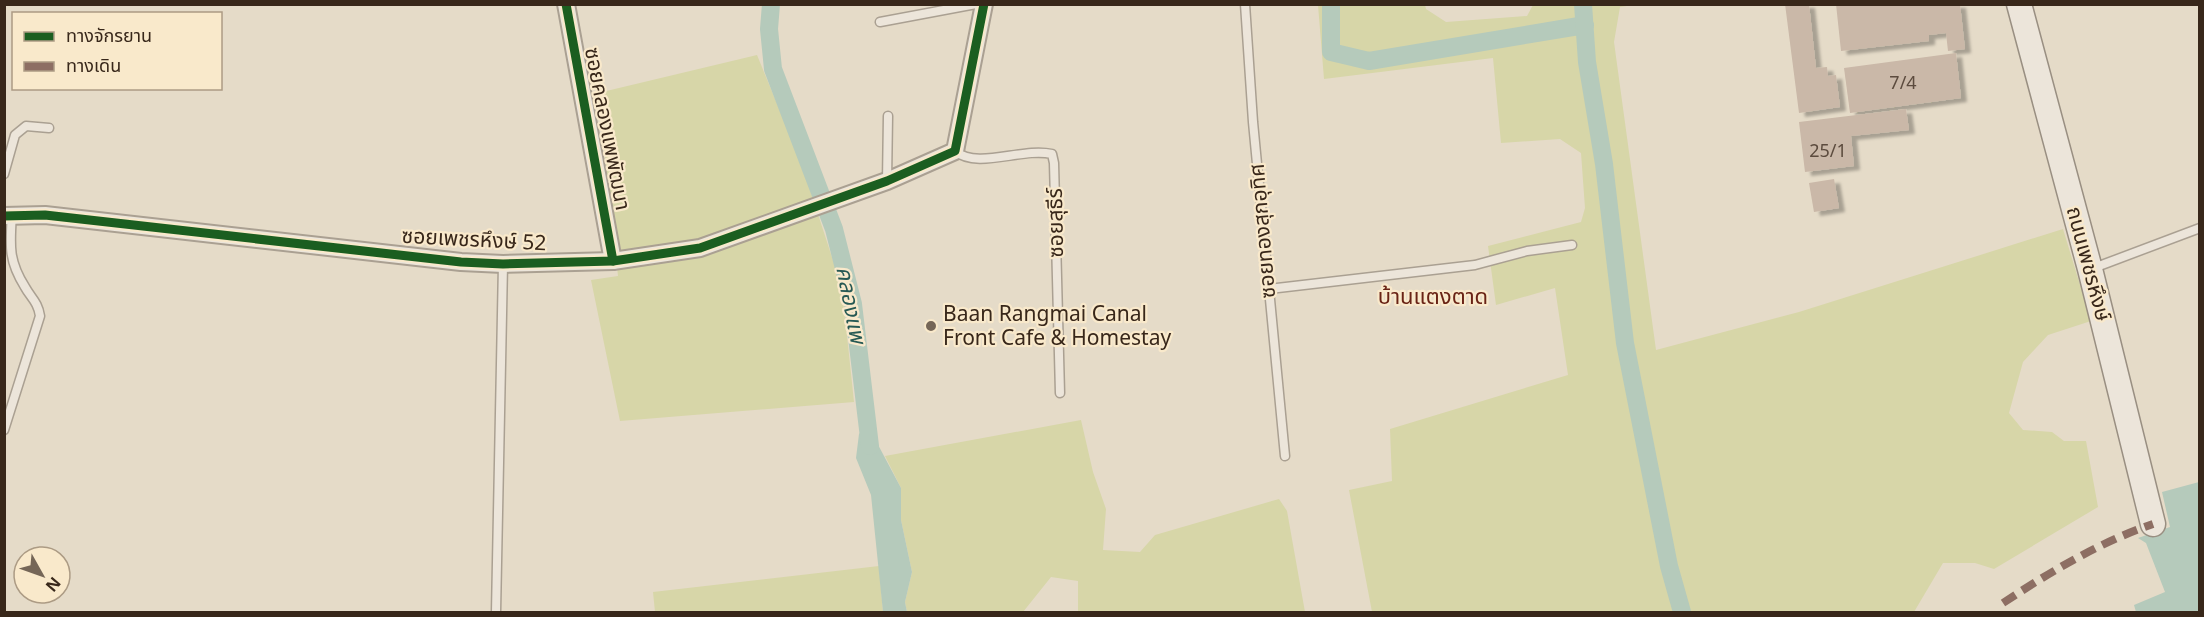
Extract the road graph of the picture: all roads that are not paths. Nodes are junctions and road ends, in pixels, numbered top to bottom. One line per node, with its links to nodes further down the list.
1 (566, 4): 15 (street, ซอยคลองแพพัฒนา)
2 (976, 4): 6 (lane)
3 (984, 4): 9 (street)
4 (1245, 4): 18 (lane, ซอยทองสุกอุทิศ)
5 (2019, 4): 17 (main road, ถนนเพชรหึงษ์)
6 (880, 22)
7 (888, 116): 11 (lane)
8 (49, 128): 10 (lane)
9 (955, 151): 11 (street, ซอยเพชรหึงษ์ 52); 19 (lane, ซอยสุธีร์)
10 (4, 174)
11 (887, 181): 15 (street, ซอยเพชรหึงษ์ 52)
12 (8, 215): 16 (street, ซอยเพชรหึงษ์ 52); 20 (lane)
13 (2199, 228): 17 (lane)
14 (1572, 245): 18 (lane)
15 (614, 261): 16 (street, ซอยเพชรหึงษ์ 52)
16 (503, 264): 23 (lane)
17 (2090, 269): 22 (main road, ถนนเพชรหึงษ์)
18 (1269, 289): 21 (lane, ซอยทองสุกอุทิศ)
19 (1060, 393)
20 (4, 430)
21 (1286, 456)
22 (2153, 524)
23 (496, 612)

